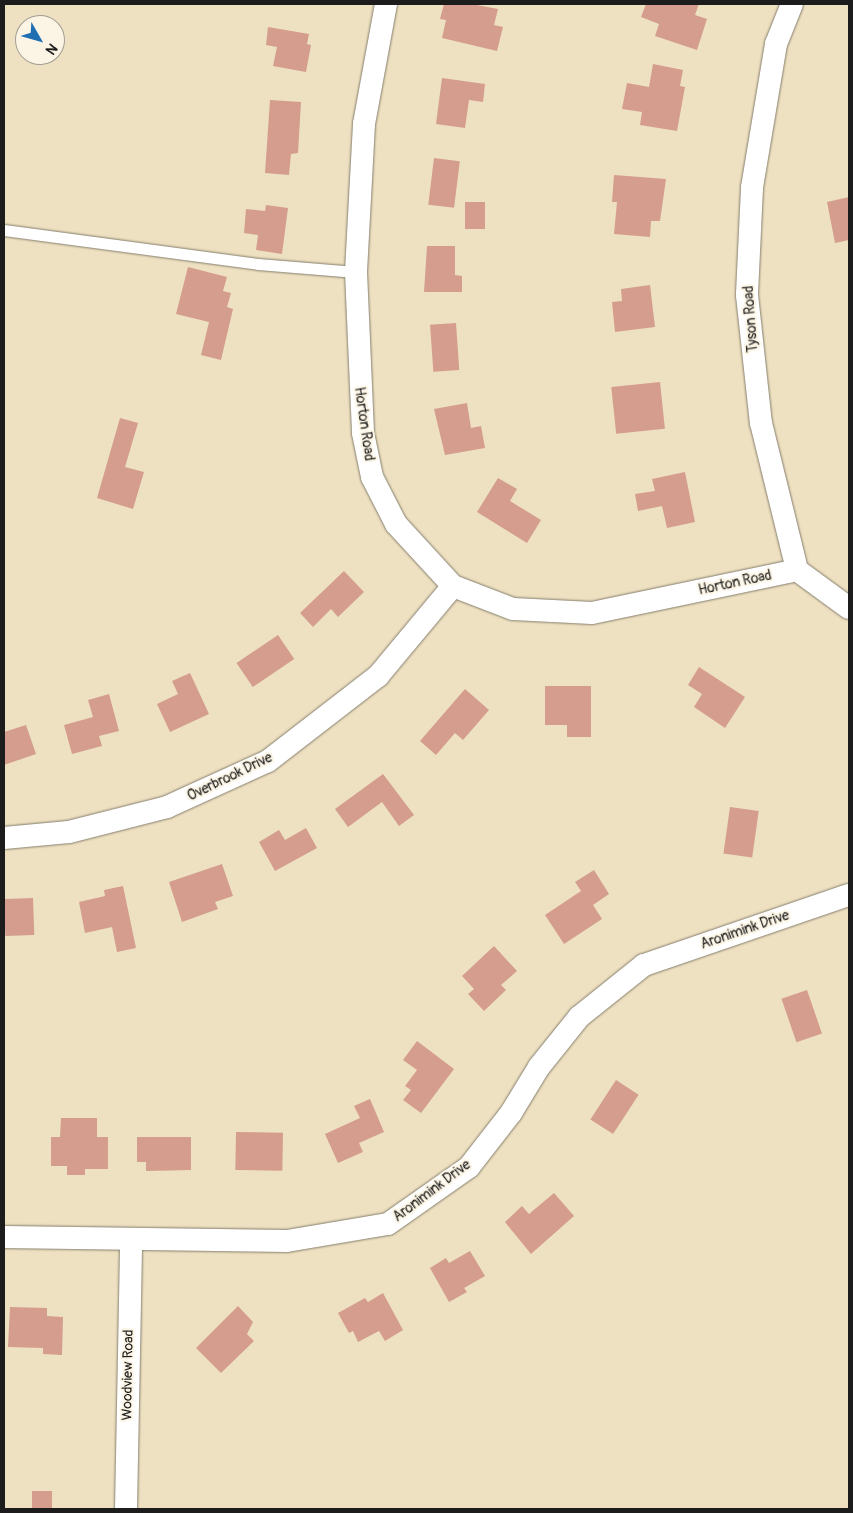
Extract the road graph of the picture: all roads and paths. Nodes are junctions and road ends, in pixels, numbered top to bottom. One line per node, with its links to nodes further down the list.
1 (386, 4): 4 (street, Horton Road)
2 (792, 4): 5 (street, Tyson Road)
3 (4, 230): 4 (lane)
4 (356, 272): 6 (street, Horton Road)
5 (797, 570): 6 (street, Horton Road); 7 (street)
6 (453, 586): 8 (street, Overbrook Drive)
7 (849, 608)
8 (4, 838)
9 (849, 895): 11 (street, Aronimink Drive)
10 (4, 1237): 11 (street, Aronimink Drive)
11 (131, 1240): 12 (street, Woodview Road)
12 (126, 1509)

